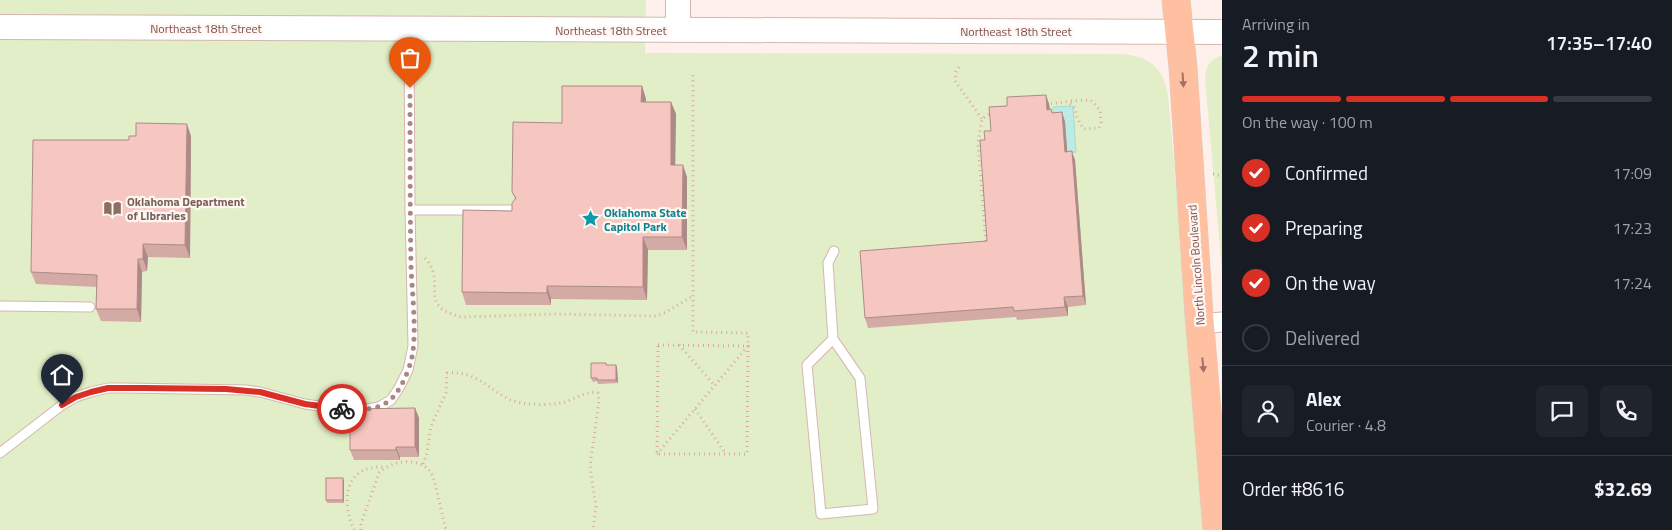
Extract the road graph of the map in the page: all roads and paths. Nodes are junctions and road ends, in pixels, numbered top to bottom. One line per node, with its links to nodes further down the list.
1 (678, 0): 5 (street)
2 (1176, 0): 6 (main road, North Lincoln Boulevard)
3 (0, 28): 4 (street, Northeast 18th Street)
4 (409, 28): 5 (street, Northeast 18th Street); 14 (lane)
5 (678, 30): 6 (street, Northeast 18th Street)
6 (1179, 32): 7 (street, Northeast 18th Street); 22 (main road, North Lincoln Boulevard, one-way to 22)
7 (1222, 32)
8 (959, 67): 13 (path)
9 (693, 72): 19 (path)
10 (1069, 103): 10 (path); 11 (path)
11 (1042, 105)
12 (997, 108): 13 (path)
13 (982, 119): 16 (path)
14 (410, 210): 15 (lane); 18 (lane)
15 (514, 210)
16 (993, 249)
17 (834, 251): 23 (lane)
18 (411, 253): 19 (path); 28 (lane)
19 (693, 296): 25 (path)
20 (0, 306): 21 (lane)
21 (90, 307)
22 (1211, 323): 37 (main road, North Lincoln Boulevard, one-way to 37)
23 (832, 339): 23 (lane)
24 (679, 345): 25 (path); 26 (path); 29 (path)
25 (748, 346): 26 (path); 30 (path)
26 (715, 386): 27 (path)
27 (695, 409): 29 (path); 30 (path)
28 (0, 454)
29 (657, 454): 30 (path)
30 (726, 454)
31 (423, 464): 32 (path); 35 (path); 36 (path)
32 (385, 467): 33 (path); 34 (path)
33 (354, 530)
34 (361, 530)
35 (446, 530)
36 (593, 530)
37 (1217, 530)

